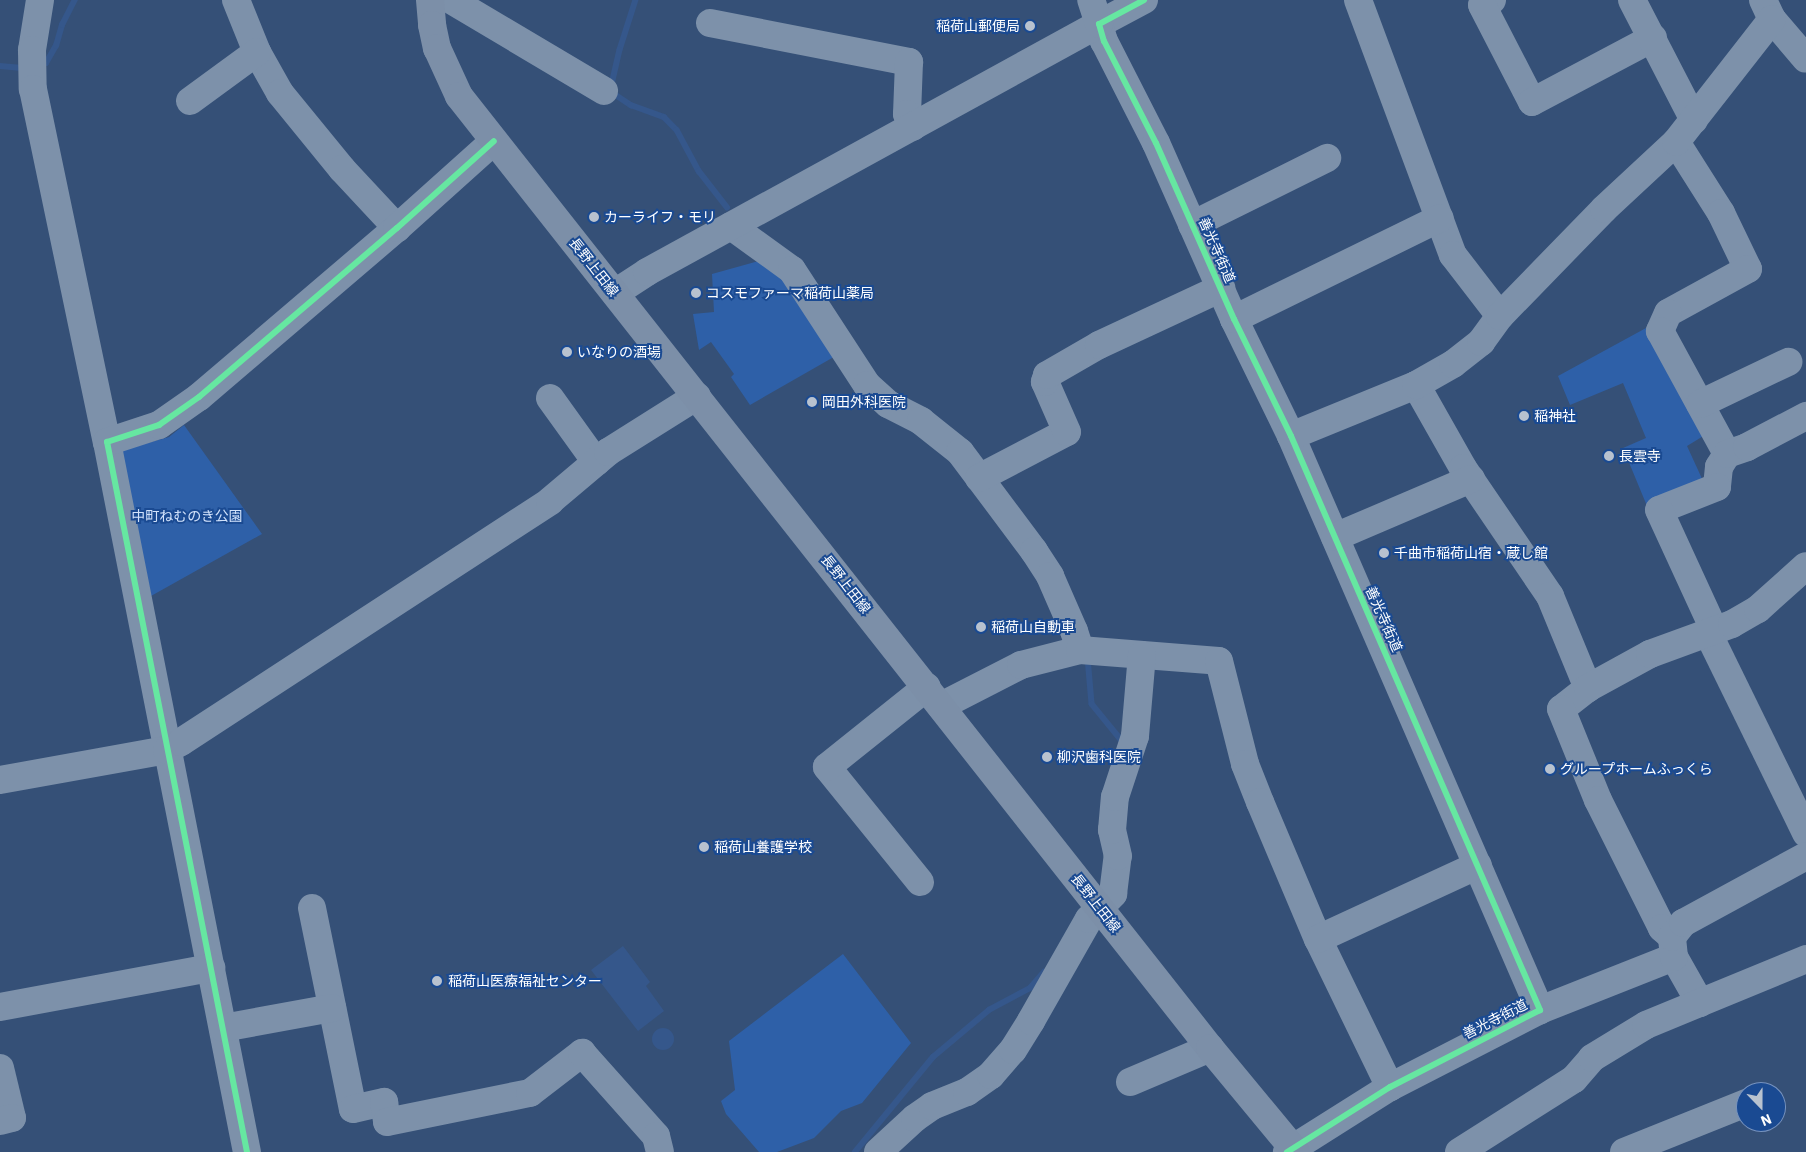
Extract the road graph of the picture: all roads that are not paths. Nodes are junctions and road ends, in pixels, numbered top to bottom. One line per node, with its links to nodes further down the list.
1 (40, 0): 38 (street)
2 (236, 0): 14 (street)
3 (430, 0): 20 (main road, 長野上田線)
4 (451, 0): 9 (street)
5 (1144, 0): 11 (street)
6 (1358, 0): 23 (street)
7 (1492, 0): 13 (street)
8 (1632, 0): 13 (street)
9 (479, 7): 16 (street)
10 (1768, 10): 15 (street); 18 (street)
11 (1095, 12): 19 (street); 24 (street, 善光寺街道)
12 (710, 23): 19 (street)
13 (1652, 38): 18 (street)
14 (257, 52): 17 (street); 26 (street)
15 (1806, 59)
16 (604, 91)
17 (190, 101)
18 (1694, 120): 21 (street)
19 (913, 127): 25 (street)
20 (494, 141): 26 (street); 28 (main road, 長野上田線)
21 (1676, 142): 29 (street); 35 (street)
22 (1327, 158): 24 (street)
23 (1440, 218): 29 (street); 30 (street)
24 (1192, 225): 27 (street, 善光寺街道)
25 (731, 226): 28 (street); 41 (street)
26 (397, 228): 38 (street)
27 (1221, 288): 30 (street, 善光寺街道); 41 (street)
28 (615, 294): 33 (main road, 長野上田線)
29 (1500, 316): 32 (street)
30 (1234, 319): 37 (street, 善光寺街道)
31 (1788, 362): 35 (street)
32 (1416, 385): 37 (street); 42 (street)
33 (697, 396): 40 (street); 49 (main road, 長野上田線)
34 (550, 398): 40 (street)
35 (1700, 404): 39 (street)
36 (1806, 416): 39 (street)
37 (1291, 436): 43 (street, 善光寺街道)
38 (107, 442): 50 (street)
39 (1727, 454): 45 (street)
40 (596, 462): 50 (street)
41 (984, 475): 46 (street)
42 (1472, 479): 43 (street); 48 (street)
43 (1334, 536): 54 (street, 善光寺街道)
44 (1806, 566): 45 (street)
45 (1715, 632): 48 (street); 52 (street)
46 (1088, 650): 47 (street); 49 (street)
47 (1142, 655): 57 (street); 58 (street)
48 (1588, 688): 59 (street)
49 (934, 697): 55 (street); 57 (main road, 長野上田線)
50 (167, 750): 51 (street); 61 (street)
51 (0, 780)
52 (1806, 833)
53 (1806, 856): 59 (street)
54 (1478, 865): 58 (street); 65 (street, 善光寺街道)
55 (920, 882)
56 (312, 908): 64 (street)
57 (1100, 908): 67 (main road, 長野上田線); 76 (street)
58 (1318, 939): 70 (street)
59 (1673, 947): 62 (street); 65 (street)
60 (1806, 959): 62 (street)
61 (211, 968): 63 (street); 66 (street)
62 (1700, 1003): 77 (street)
63 (0, 1007)
64 (332, 1008): 66 (street); 75 (street)
65 (1540, 1010): 70 (street, 善光寺街道)
66 (223, 1028): 74 (street)
67 (1210, 1048): 69 (street); 73 (main road, 長野上田線)
68 (0, 1068): 72 (street)
69 (1130, 1082)
70 (1390, 1088): 73 (street, 善光寺街道)
71 (1736, 1108): 78 (street)
72 (0, 1121)
73 (1292, 1151)
74 (247, 1152)
75 (660, 1152)
76 (878, 1152)
77 (1458, 1152)
78 (1624, 1152)

